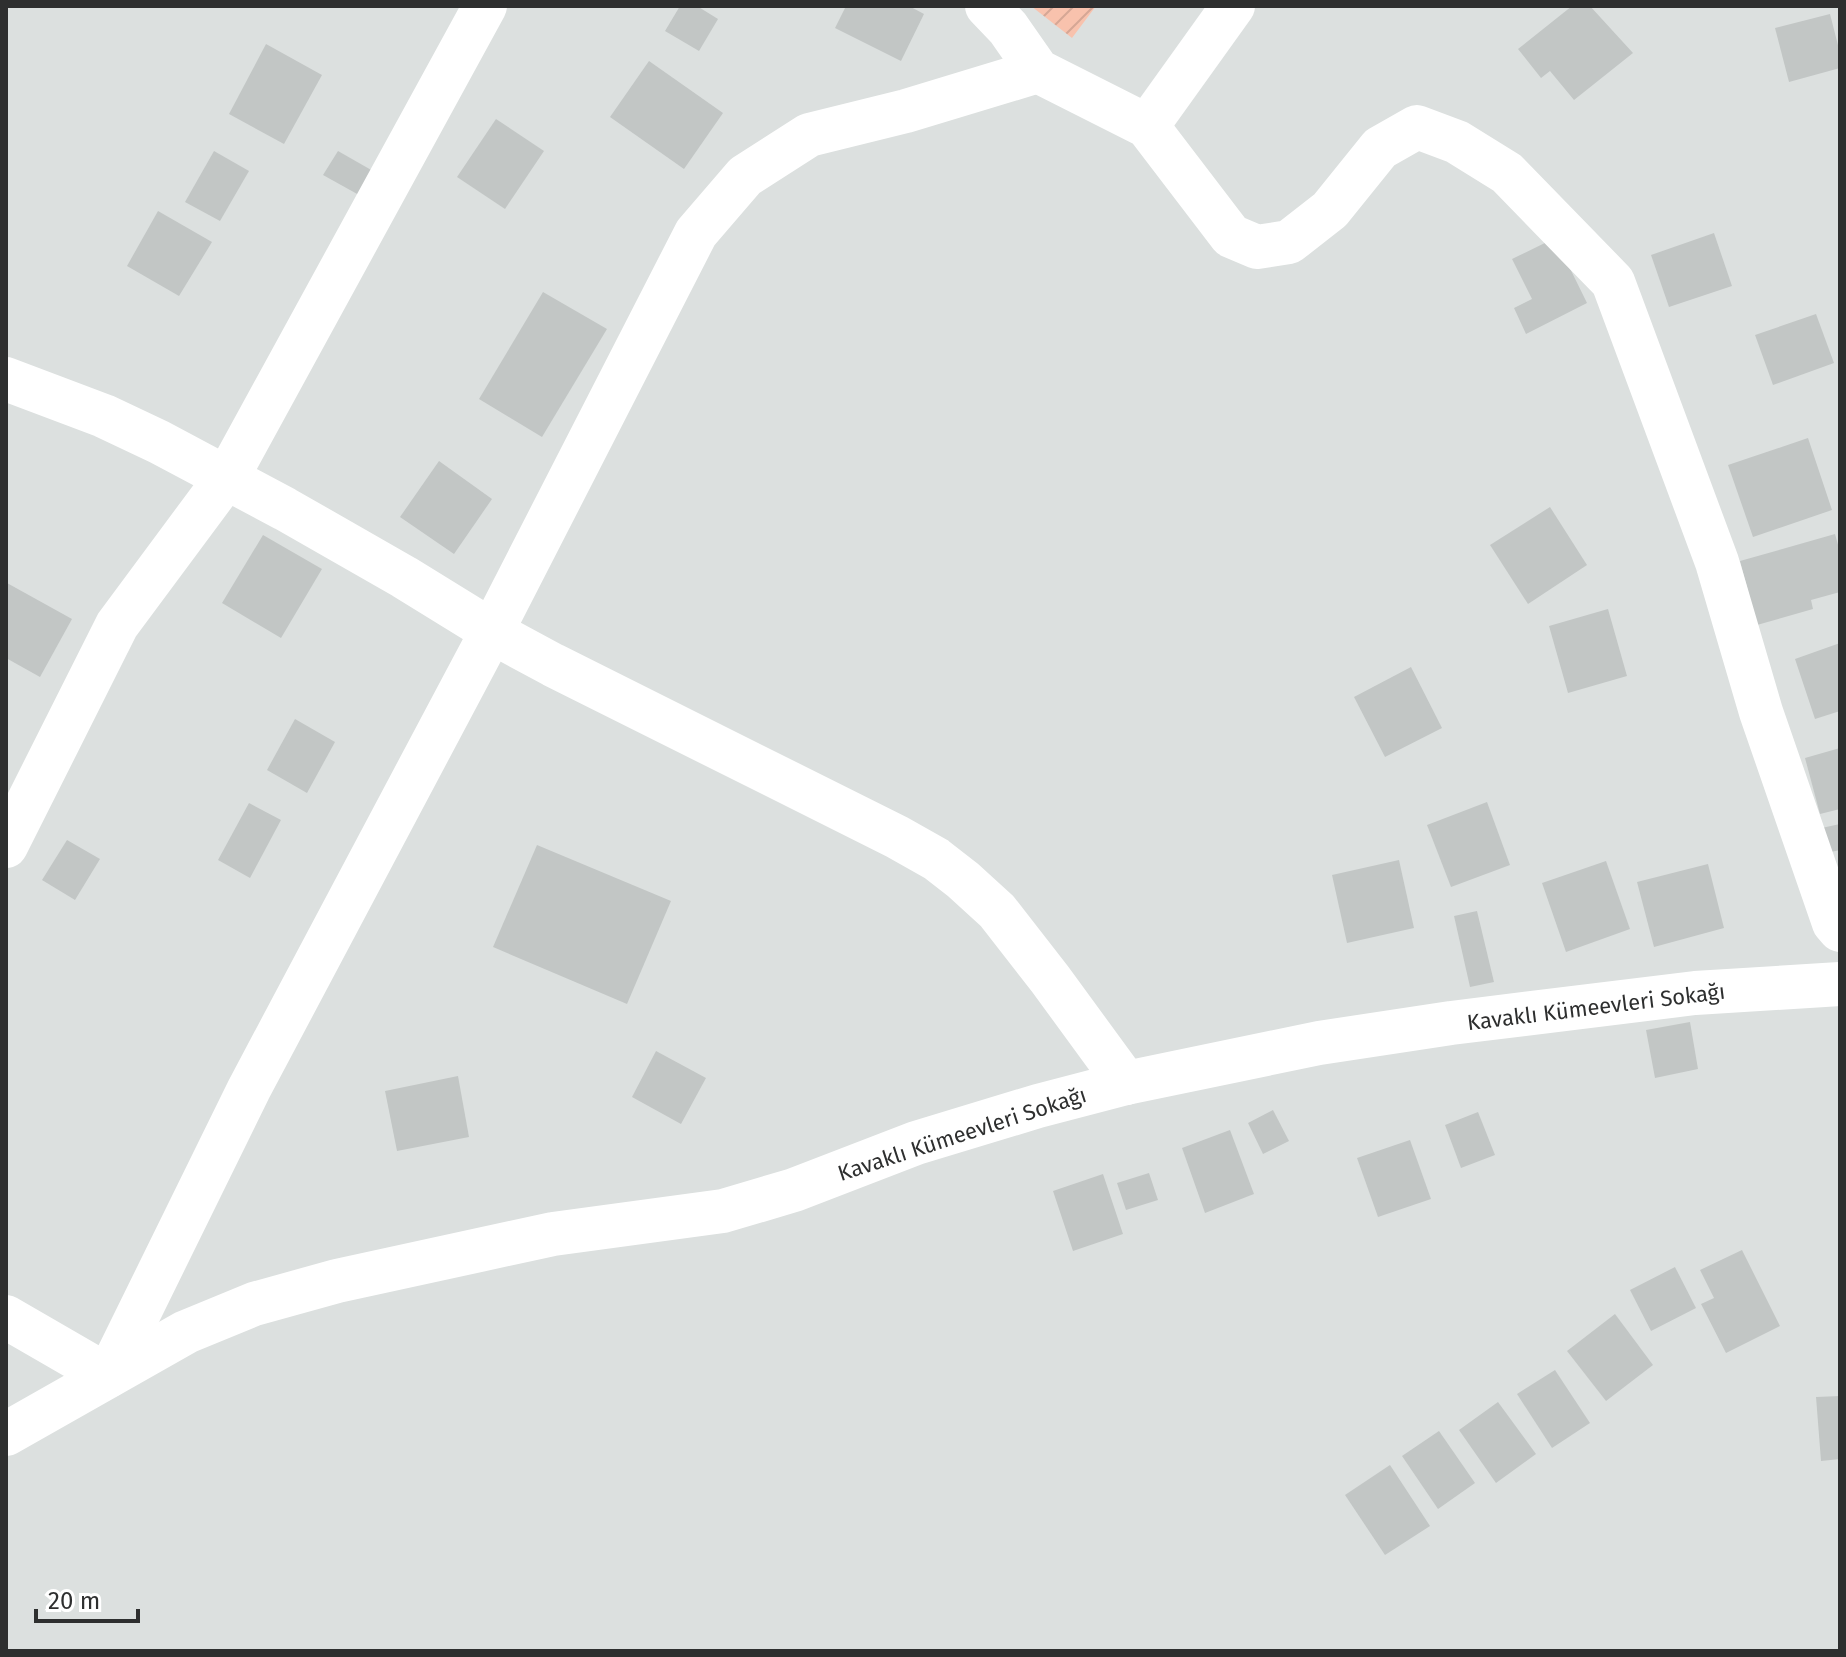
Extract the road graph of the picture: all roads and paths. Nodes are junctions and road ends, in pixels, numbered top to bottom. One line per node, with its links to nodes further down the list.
1 (485, 6): 7 (street)
2 (987, 6): 4 (street)
3 (1233, 6): 5 (street)
4 (1038, 71): 5 (street); 8 (street)
5 (1147, 126): 10 (street)
6 (6, 379): 7 (street)
7 (226, 478): 8 (street); 9 (street)
8 (492, 631): 12 (street); 14 (street)
9 (6, 846)
10 (1840, 930)
11 (1840, 984): 12 (street, Kavaklı Kümeevleri Sokağı)
12 (1126, 1083): 14 (street, Kavaklı Kümeevleri Sokağı)
13 (6, 1317): 14 (street)
14 (108, 1376): 15 (street, Kavaklı Kümeevleri Sokağı)
15 (6, 1434)

